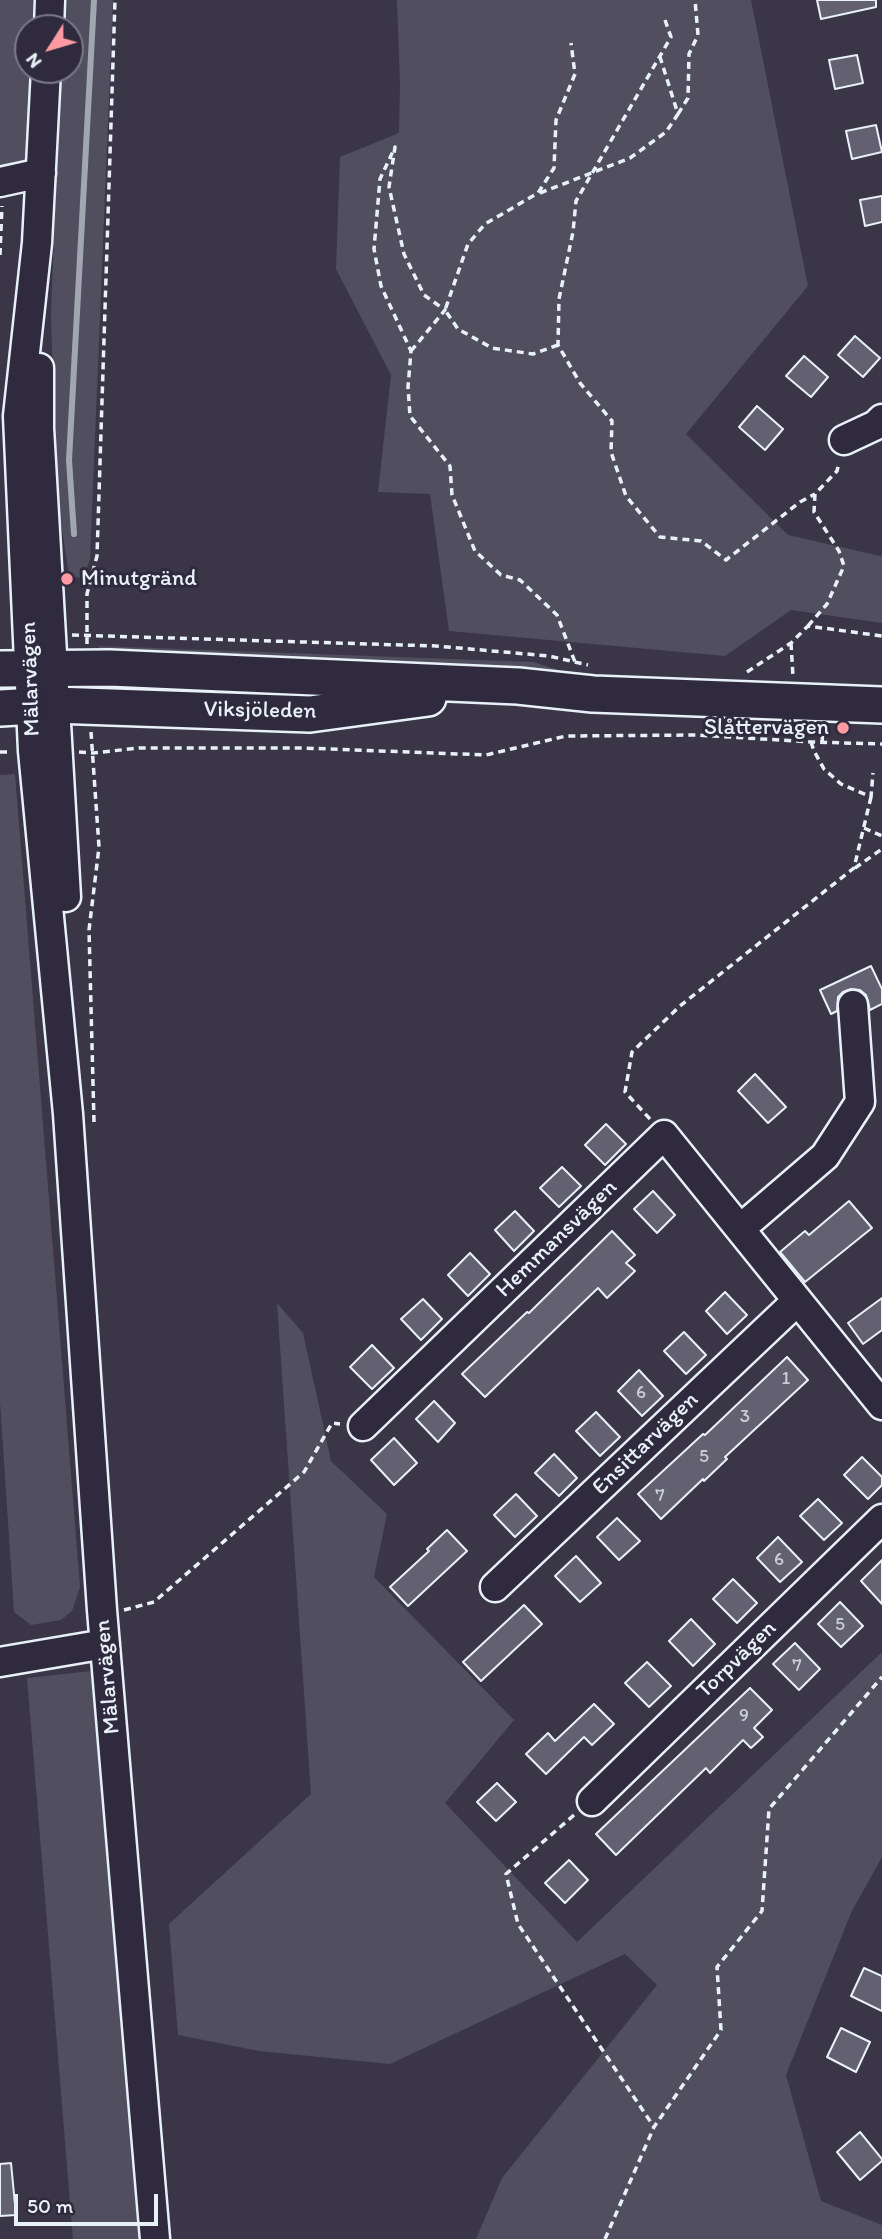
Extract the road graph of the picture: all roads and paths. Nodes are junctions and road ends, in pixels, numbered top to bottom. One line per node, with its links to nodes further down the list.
1 (115, 0): 22 (path)
2 (695, 0): 7 (path)
3 (665, 20): 5 (path)
4 (571, 43): 11 (path)
5 (660, 57): 7 (path); 8 (path)
6 (45, 84): 9 (street, Mälarvägen)
7 (678, 114): 8 (path)
8 (595, 172): 11 (path); 14 (path)
9 (41, 173): 10 (street); 22 (street, Mälarvägen)
10 (2, 182): 12 (path)
11 (538, 193): 13 (path)
12 (0, 254)
13 (445, 310): 14 (path); 15 (path); 15 (path)
14 (558, 345): 18 (path)
15 (411, 351): 23 (path)
16 (882, 419): 17 (street)
17 (844, 440): 18 (path)
18 (815, 494): 19 (path)
19 (808, 626): 20 (path); 21 (path)
20 (882, 636)
21 (791, 643): 25 (path); 26 (path)
22 (51, 662): 23 (path); 27 (main road, Viksjöleden); 29 (street, Mälarvägen)
23 (575, 662): 24 (path)
24 (588, 664)
25 (741, 677)
26 (794, 682)
27 (518, 686): 28 (main road, Viksjöleden); 29 (main road, Viksjöleden)
28 (882, 705)
29 (44, 706): 36 (street, Mälarvägen); 38 (path)
30 (823, 727): 33 (path)
31 (850, 736): 34 (path)
32 (811, 742): 33 (path); 38 (path); 40 (path)
33 (822, 743): 34 (path)
34 (849, 744): 35 (path)
35 (882, 744)
36 (45, 750): 37 (path); 38 (path); 56 (street, Mälarvägen)
37 (0, 752)
38 (93, 753): 46 (path)
39 (873, 773): 40 (path)
40 (871, 797): 41 (path)
41 (864, 828): 42 (path); 44 (path)
42 (882, 836)
43 (882, 849): 44 (path)
44 (854, 868): 47 (path)
45 (853, 1005): 48 (street)
46 (94, 1127)
47 (664, 1135): 48 (street); 53 (street, Hemmansvägen)
48 (740, 1229): 49 (street)
49 (797, 1300): 50 (street); 55 (street, Ensittarvägen)
50 (873, 1376): 51 (street)
51 (882, 1405)
52 (332, 1423): 56 (path)
53 (363, 1426)
54 (882, 1519): 61 (street, Torpvägen)
55 (495, 1587)
56 (102, 1610): 57 (street, Mälarvägen)
57 (105, 1644): 59 (street); 63 (street, Mälarvägen)
58 (0, 1654): 59 (street)
59 (0, 1662)
60 (882, 1677): 62 (path)
61 (592, 1801): 62 (path)
62 (654, 2127): 64 (path)
63 (155, 2239)
64 (605, 2239)

